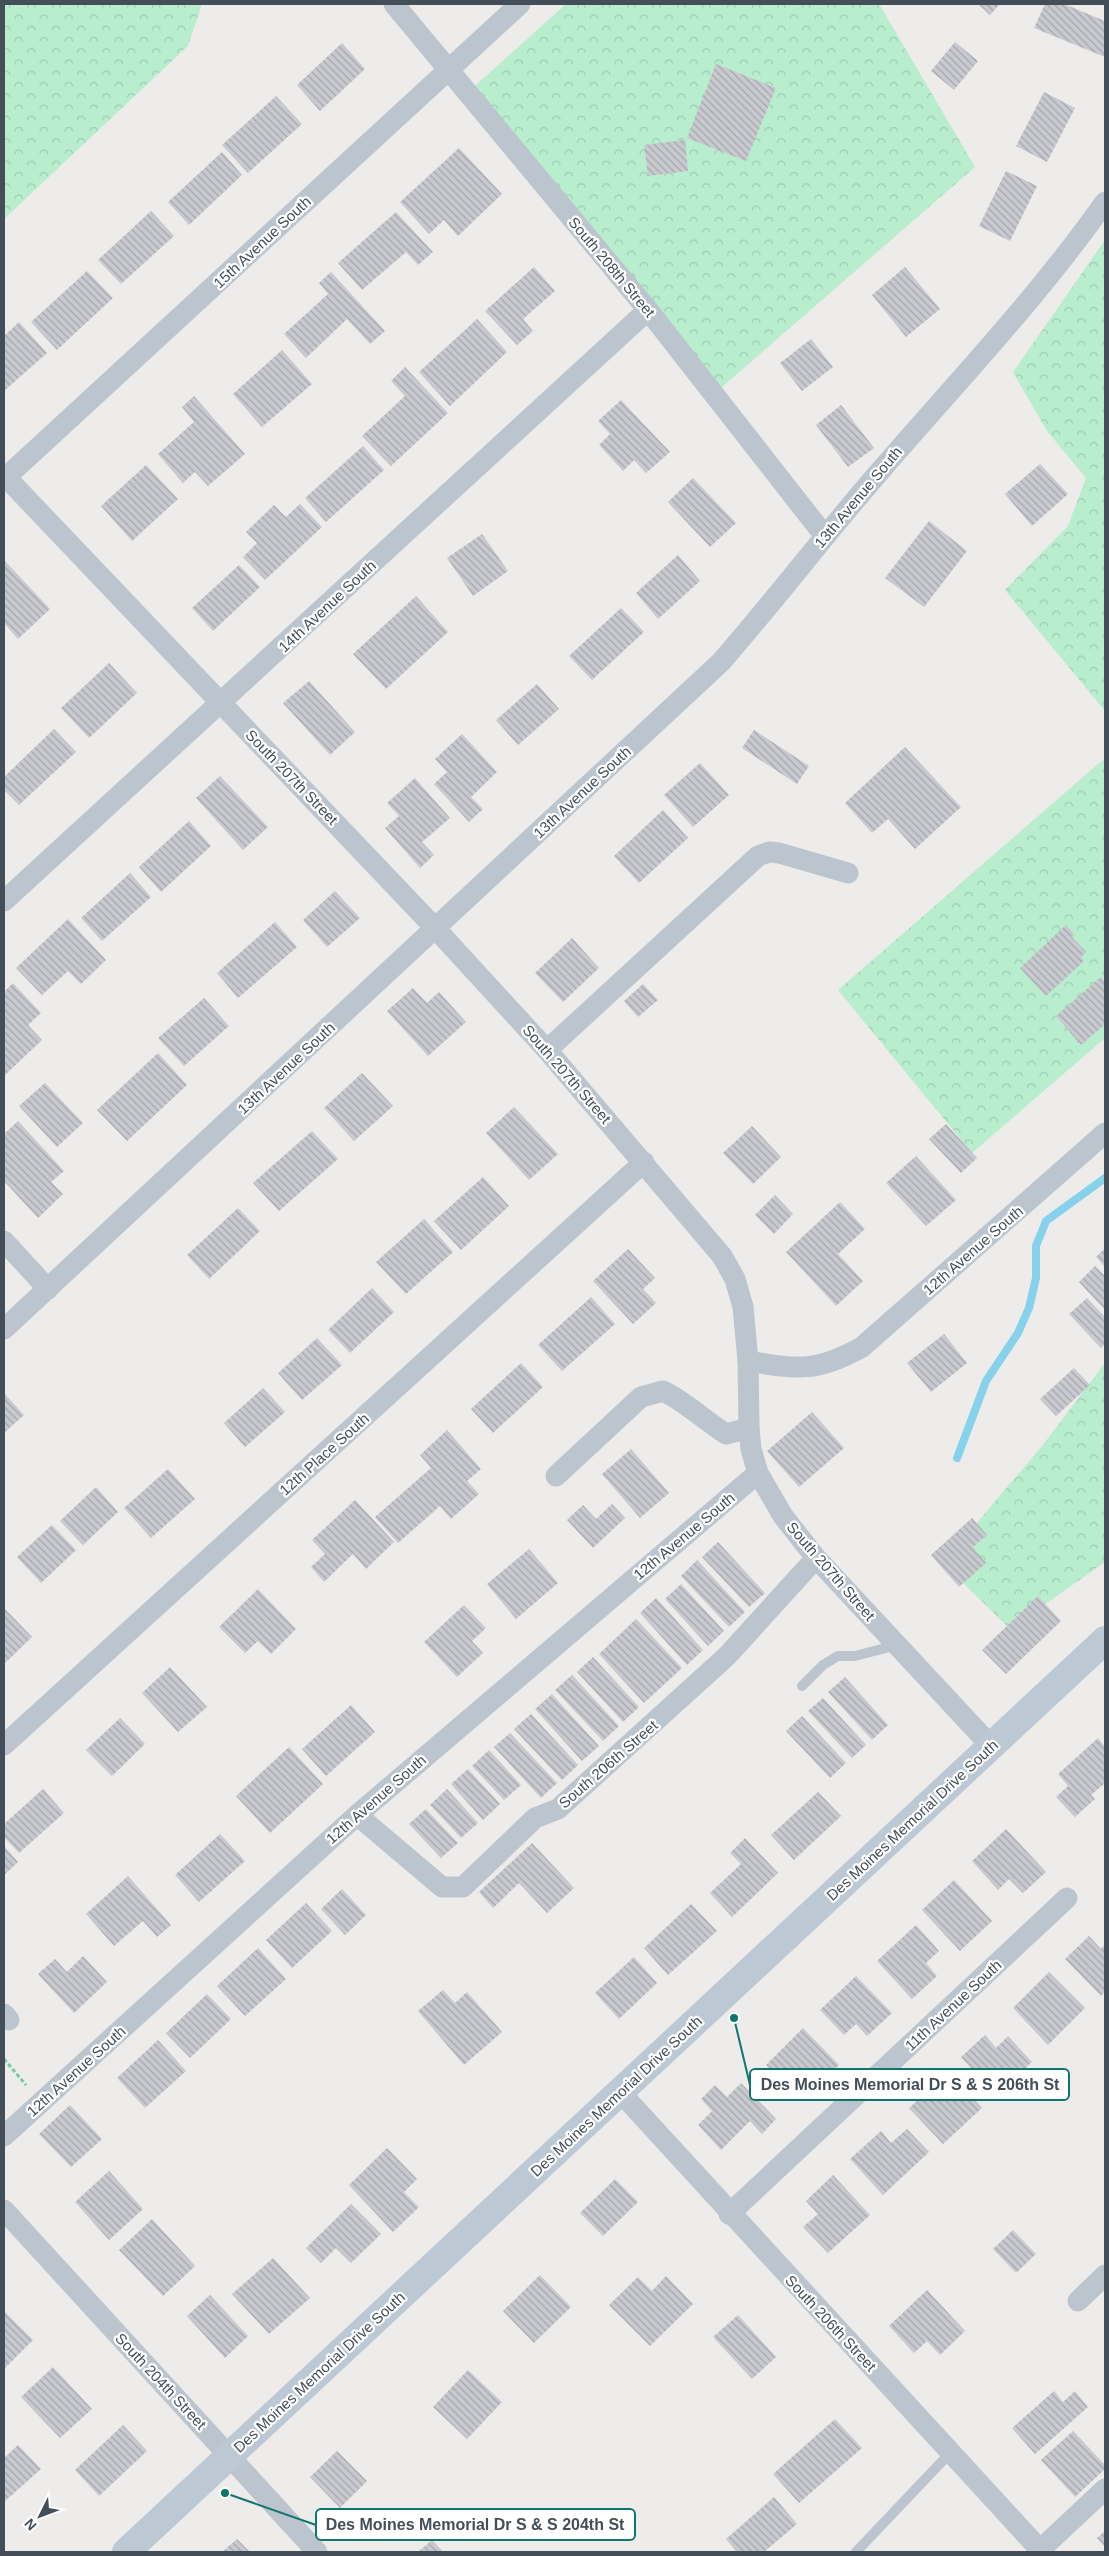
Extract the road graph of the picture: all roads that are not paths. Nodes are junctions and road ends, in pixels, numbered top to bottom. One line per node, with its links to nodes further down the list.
1 (394, 4): 3 (street, South 208th Street)
2 (520, 4): 3 (street, 15th Avenue South)
3 (448, 71): 5 (street, South 208th Street); 6 (street, 15th Avenue South)
4 (1105, 202): 7 (street, 13th Avenue South)
5 (648, 310): 7 (street, South 208th Street); 8 (street, 14th Avenue South)
6 (4, 477): 8 (street, South 207th Street)
7 (824, 535): 11 (street, 13th Avenue South)
8 (222, 703): 10 (street, 14th Avenue South); 11 (street, South 207th Street)
9 (848, 873): 12 (street)
10 (4, 901)
11 (436, 929): 12 (street, South 207th Street); 16 (street, 13th Avenue South)
12 (547, 1050): 14 (street, South 207th Street)
13 (1105, 1135): 18 (street, 12th Avenue South)
14 (644, 1162): 18 (street, South 207th Street); 26 (street, 12th Place South)
15 (4, 1241): 16 (street)
16 (48, 1289): 17 (street, 13th Avenue South)
17 (4, 1329)
18 (748, 1361): 19 (street, South 207th Street)
19 (748, 1428): 20 (street, South 207th Street); 21 (street)
20 (758, 1473): 22 (street, South 207th Street); 28 (street, 12th Avenue South)
21 (556, 1476)
22 (816, 1558): 24 (street, South 207th Street); 28 (street, South 206th Street)
23 (1105, 1640): 27 (main road, Des Moines Memorial Drive South)
24 (896, 1645): 25 (lane); 27 (street, South 207th Street)
25 (802, 1686)
26 (4, 1745)
27 (991, 1746): 30 (main road, Des Moines Memorial Drive South)
28 (357, 1815): 31 (street, 12th Avenue South)
29 (1067, 1898): 33 (street, 11th Avenue South)
30 (621, 2093): 33 (street, South 206th Street); 37 (main road, Des Moines Memorial Drive South)
31 (4, 2136)
32 (4, 2210): 37 (street, South 204th Street)
33 (730, 2214): 36 (street, South 206th Street)
34 (1105, 2275): 35 (street)
35 (1078, 2301)
36 (950, 2453): 39 (street, South 206th Street); 42 (lane)
37 (229, 2455): 40 (main road, Des Moines Memorial Drive South); 41 (street, South 204th Street)
38 (1105, 2489): 39 (street)
39 (1041, 2551)
40 (126, 2552)
41 (317, 2552)
42 (856, 2552)

